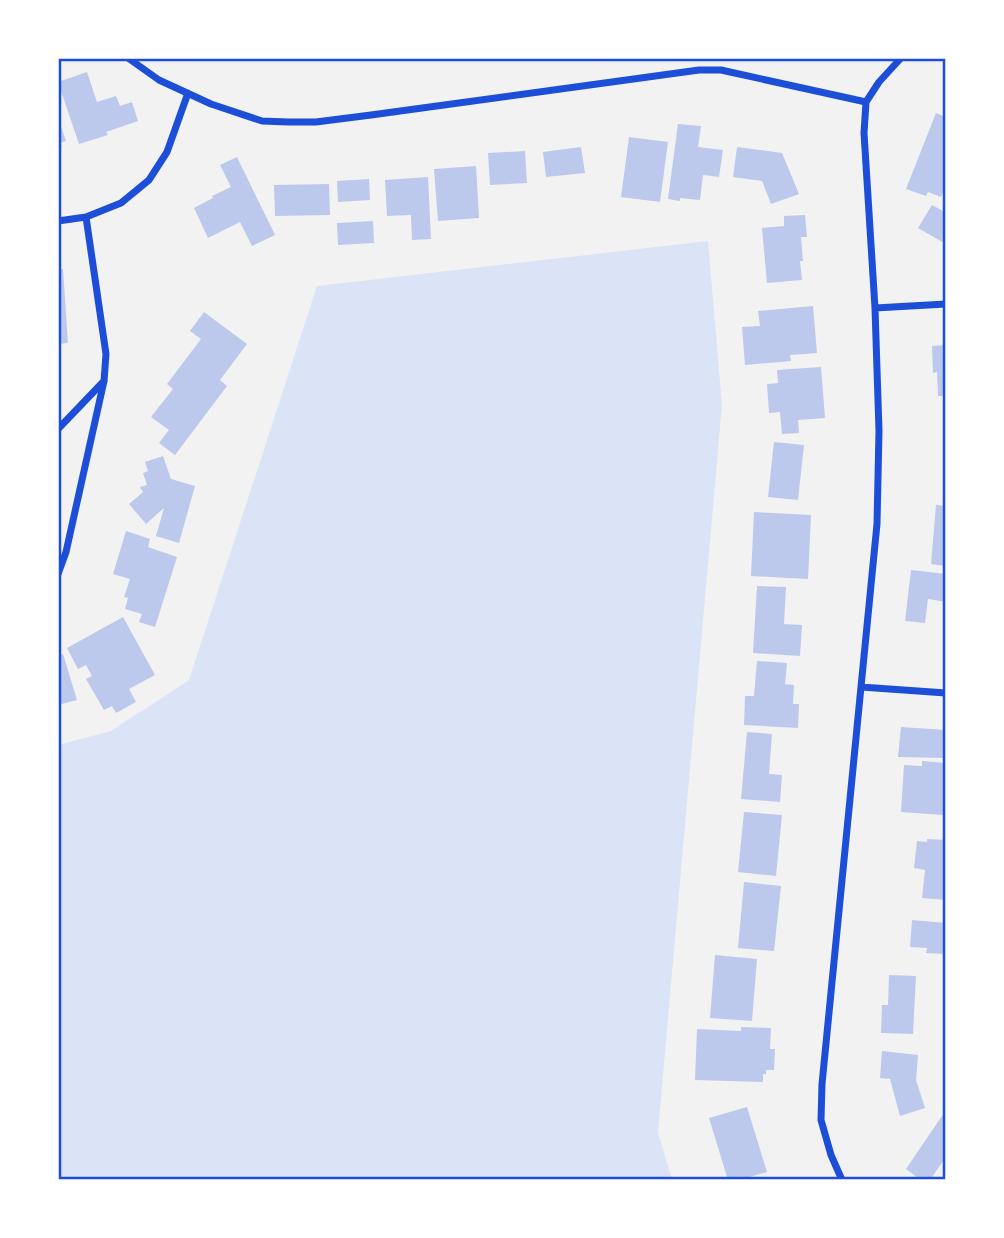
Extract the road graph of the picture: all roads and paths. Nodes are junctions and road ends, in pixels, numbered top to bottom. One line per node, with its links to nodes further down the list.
1 (128, 58): 3 (street)
2 (901, 58): 4 (street)
3 (188, 93): 4 (street); 5 (street)
4 (866, 102): 8 (street)
5 (86, 217): 6 (street); 9 (street)
6 (58, 220)
7 (946, 304): 8 (street)
8 (875, 308): 12 (street)
9 (104, 380): 10 (street); 11 (street)
10 (58, 429)
11 (58, 574)
12 (861, 687): 13 (street); 14 (street)
13 (946, 693)
14 (842, 1180)

